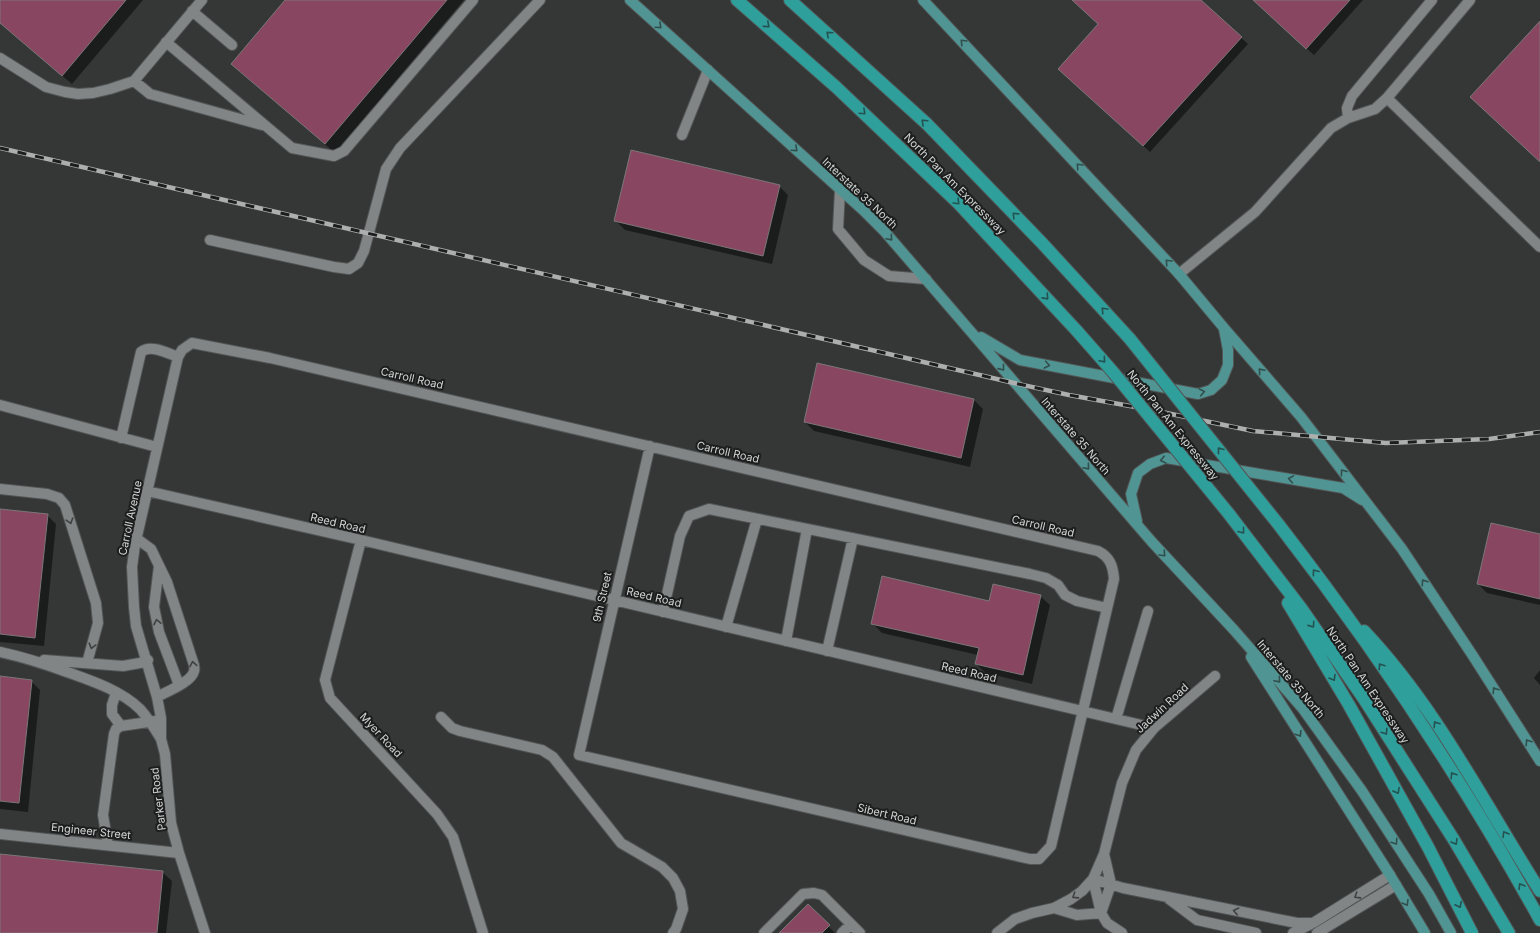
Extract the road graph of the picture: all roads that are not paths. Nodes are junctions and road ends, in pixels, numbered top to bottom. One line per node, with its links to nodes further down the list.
1 (202, 0): 11 (street)
2 (473, 0): 20 (street)
3 (540, 0): 23 (street)
4 (630, 0): 12 (main road, Interstate 35 North)
5 (639, 0): 12 (main road)
6 (737, 0): 44 (highway, North Pan Am Expressway, one-way to 44, bridge)
7 (790, 0): 47 (highway, North Pan Am Expressway, one-way to 7, bridge)
8 (922, 0): 25 (main road, one-way to 8)
9 (1432, 0): 19 (street)
10 (1470, 0): 18 (street)
11 (192, 11): 13 (street); 14 (street)
12 (642, 11): 16 (main road, Interstate 35 North, one-way to 16)
13 (166, 42): 17 (street); 20 (street)
14 (232, 45)
15 (0, 58): 17 (street)
16 (708, 70): 21 (street); 22 (main road, Interstate 35 North, one-way to 22)
17 (134, 81): 20 (street)
18 (1387, 98): 19 (street); 24 (street)
19 (1348, 118): 25 (street)
20 (266, 126)
21 (682, 135)
22 (840, 190): 26 (main road, Interstate 35 North, one-way to 26); 26 (street)
23 (210, 240)
24 (1540, 247)
25 (1179, 274): 27 (main road)
26 (926, 279): 28 (main road, Interstate 35 North)
27 (1224, 328): 28 (main road, one-way to 27); 37 (main road, one-way to 27)
28 (974, 333): 39 (main road, Interstate 35 North, one-way to 39)
29 (186, 346): 30 (street, Carroll Avenue); 33 (street, Carroll Road)
30 (178, 357): 32 (street); 34 (street, Carroll Avenue)
31 (0, 405): 32 (street)
32 (121, 438): 34 (street)
33 (650, 446): 46 (street, 9th Street); 48 (street, Carroll Road)
34 (157, 447): 36 (street, Carroll Avenue)
35 (0, 489): 58 (street, one-way to 58)
36 (147, 491): 41 (street, Carroll Avenue); 43 (street, Reed Road)
37 (1367, 503): 39 (main road, one-way to 39); 72 (main road, one-way to 37)
38 (757, 518): 40 (street); 50 (street); 51 (street)
39 (1137, 524): 52 (main road, Interstate 35 North, one-way to 52)
40 (807, 529): 42 (street); 53 (street)
41 (136, 538): 45 (street); 57 (street, Carroll Avenue)
42 (853, 538): 48 (street); 54 (street)
43 (361, 540): 46 (street, Reed Road); 89 (street, Myer Road)
44 (1255, 548): 101 (highway, one-way to 101); 102 (highway, North Pan Am Expressway, one-way to 102)
45 (159, 566): 60 (street, one-way to 45); 60 (street, one-way to 45)
46 (613, 600): 50 (street, Reed Road); 71 (street, 9th Street)
47 (1338, 603): 81 (highway, one-way to 47); 85 (highway, North Pan Am Expressway, one-way to 47)
48 (1107, 608): 63 (street, Carroll Road)
49 (1148, 611): 65 (street)
50 (663, 612): 51 (street, Reed Road)
51 (726, 627): 53 (street, Reed Road)
52 (1234, 630): 77 (main road, one-way to 77); 100 (main road, Interstate 35 North, one-way to 100)
53 (786, 641): 54 (street, Reed Road)
54 (827, 651): 63 (street, Reed Road)
55 (0, 652): 56 (street)
56 (32, 660): 58 (street); 61 (street)
57 (148, 660): 58 (street); 62 (street, Parker Road)
58 (87, 663)
59 (1215, 676): 69 (street, Jadwin Road)
60 (179, 685): 62 (street)
61 (116, 693): 67 (street); 68 (street)
62 (157, 697): 66 (street, Parker Road)
63 (1083, 711): 65 (street, Reed Road); 71 (street, Sibert Road)
64 (441, 717): 90 (street)
65 (1116, 719): 69 (street, Reed Road)
66 (161, 721): 67 (street); 70 (street, Parker Road)
67 (150, 722): 68 (street); 70 (street)
68 (121, 726): 74 (street)
69 (1154, 728): 76 (street, Jadwin Road)
70 (161, 739): 75 (street, Parker Road)
71 (579, 755)
72 (1540, 761)
73 (0, 834): 74 (street, Engineer Street)
74 (108, 845): 75 (street, Engineer Street)
75 (179, 853): 88 (street, Parker Road)
76 (1104, 854): 78 (street, Jadwin Road); 79 (street, Jadwin Road)
77 (1390, 875): 80 (main road); 86 (street, one-way to 86)
78 (1093, 879): 79 (street); 83 (street, Jadwin Road, one-way to 83); 84 (street)
79 (1111, 884): 82 (street); 84 (street)
80 (1396, 885): 98 (street); 99 (main road, one-way to 99)
81 (1540, 891)
82 (1165, 896): 86 (street, one-way to 82); 96 (street)
83 (1054, 908): 84 (street); 94 (street, Jadwin Road)
84 (1101, 913): 95 (street)
85 (1540, 920)
86 (1313, 923): 97 (street)
87 (851, 924): 91 (street); 92 (street); 93 (street)
88 (205, 933)
89 (483, 933)
90 (672, 933)
91 (764, 933)
92 (842, 933)
93 (860, 933)
94 (997, 933)
95 (1122, 933)
96 (1256, 933)
97 (1293, 933)
98 (1316, 933)
99 (1425, 933)
100 (1451, 933)
101 (1472, 933)
102 (1509, 933)

